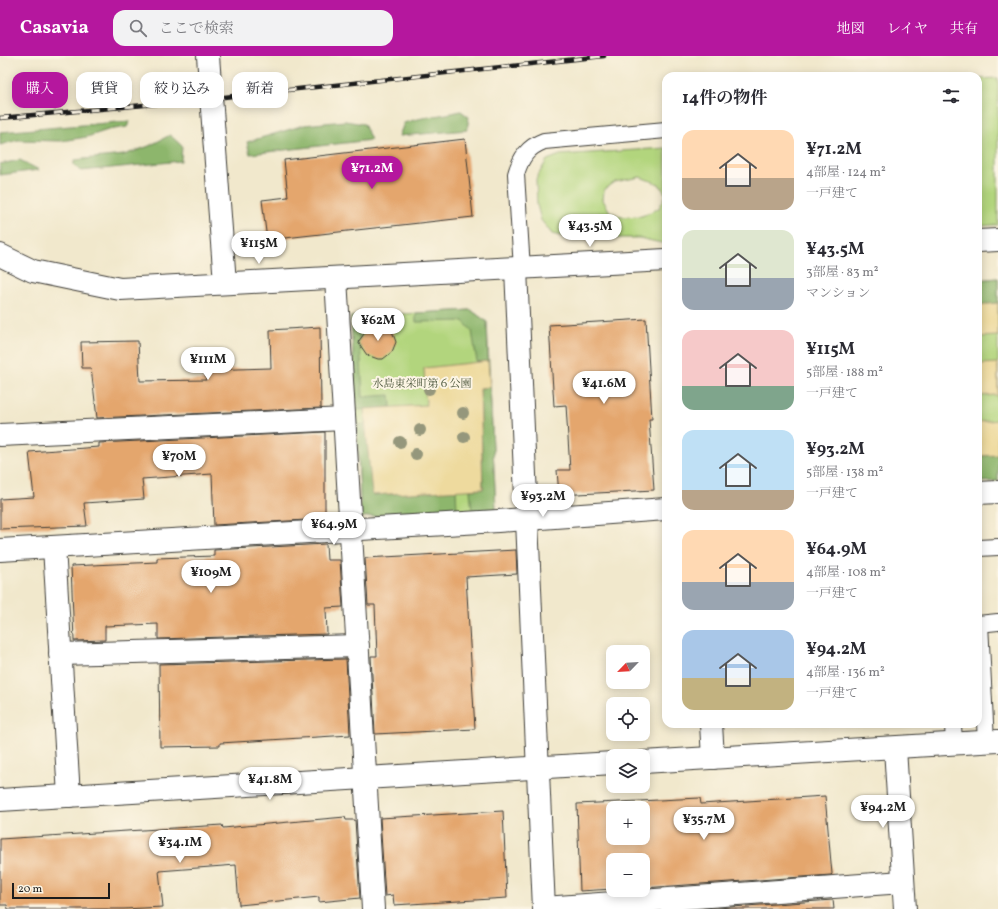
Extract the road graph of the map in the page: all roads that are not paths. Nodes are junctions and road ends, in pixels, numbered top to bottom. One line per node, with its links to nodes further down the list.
1 (208, 56): 9 (street)
2 (662, 130): 7 (lane)
3 (998, 240): 4 (street)
4 (982, 241)
5 (0, 255): 9 (street)
6 (662, 260): 7 (street)
7 (519, 269): 8 (street); 15 (street)
8 (336, 278): 9 (street); 10 (street)
9 (226, 283)
10 (344, 419): 11 (street); 16 (street)
11 (0, 435)
12 (998, 492): 13 (street)
13 (982, 493)
14 (662, 509): 15 (street)
15 (526, 519): 16 (street); 33 (street)
16 (351, 528): 17 (street); 23 (street)
17 (54, 547): 20 (street); 25 (street)
18 (998, 547): 19 (lane)
19 (982, 548)
20 (0, 550)
21 (998, 622): 22 (lane)
22 (982, 624)
23 (358, 646): 25 (street); 34 (street)
24 (982, 651): 28 (lane)
25 (60, 654): 35 (street)
26 (711, 728): 30 (street)
27 (954, 734): 28 (street); 29 (street)
28 (992, 742)
29 (895, 748): 30 (street); 37 (street)
30 (713, 758): 31 (street)
31 (650, 762)
32 (606, 764): 33 (street)
33 (537, 768): 34 (street); 38 (street)
34 (365, 778): 35 (street); 39 (street)
35 (69, 796): 36 (street)
36 (0, 800)
37 (903, 882): 38 (street); 40 (street)
38 (544, 908)
39 (373, 909)
40 (905, 909)

